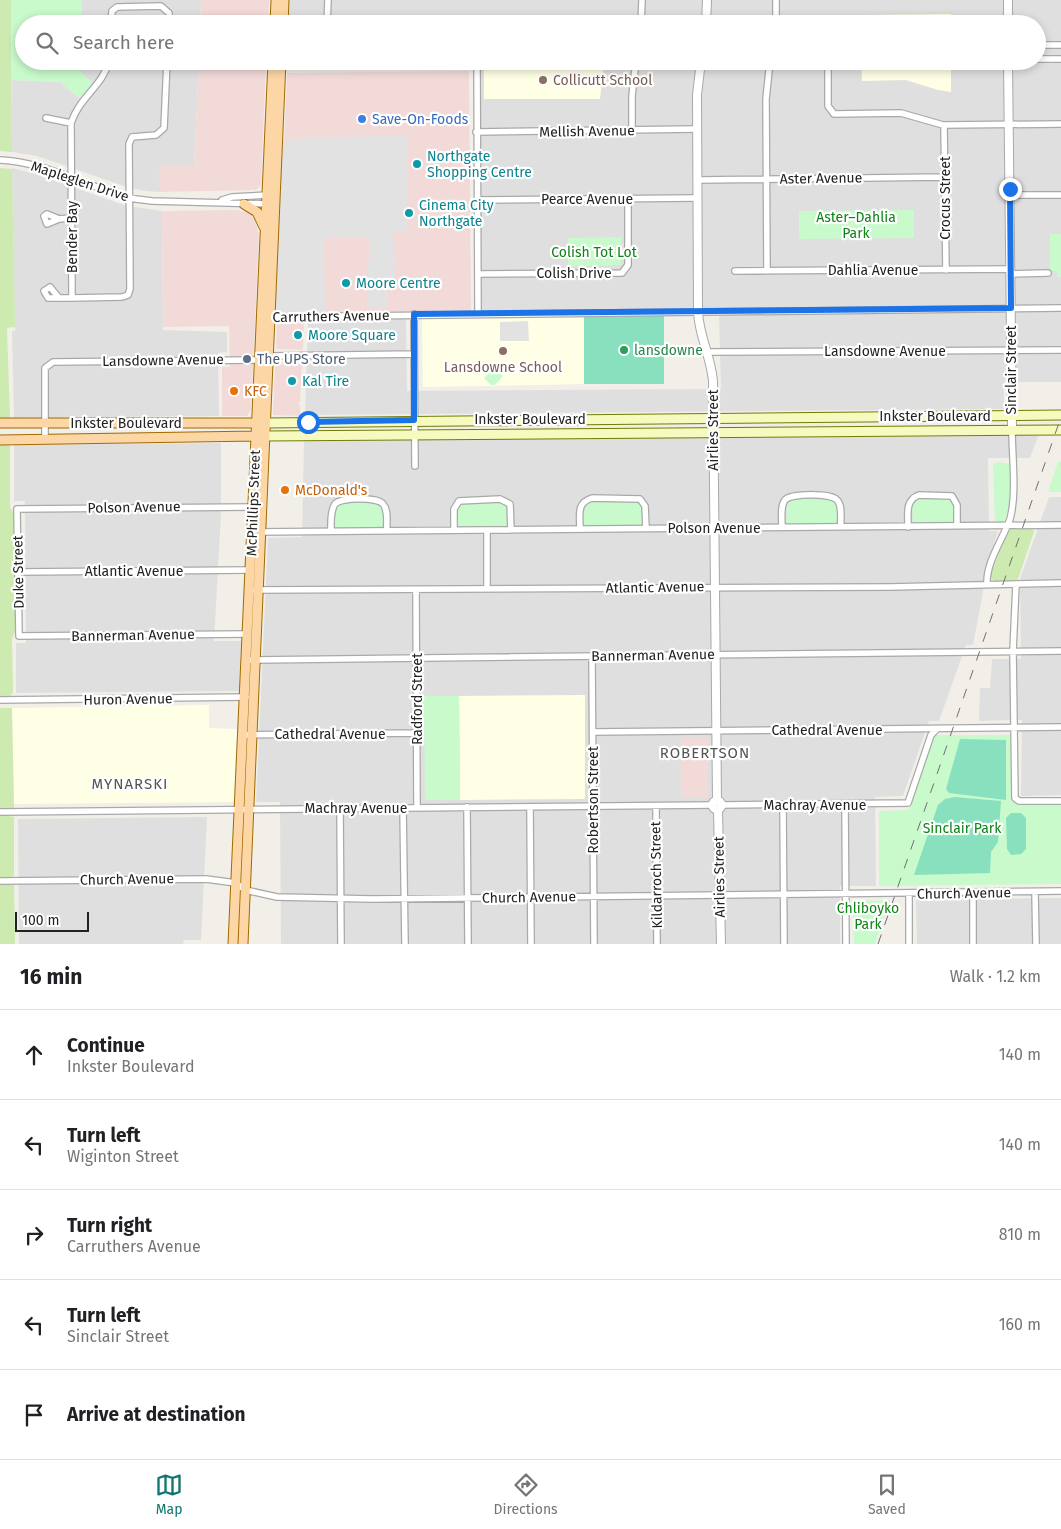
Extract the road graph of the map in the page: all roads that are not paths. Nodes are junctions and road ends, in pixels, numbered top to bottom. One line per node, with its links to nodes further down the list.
1 (276, 0): 10 (main road)
2 (284, 0): 11 (main road)
3 (328, 0): 12 (street)
4 (642, 0): 13 (street)
5 (707, 0): 14 (street)
6 (776, 0): 15 (street)
7 (1008, 0): 16 (street)
8 (111, 15): 9 (street)
9 (169, 15)
10 (275, 15)
11 (283, 15)
12 (327, 15)
13 (641, 15)
14 (706, 15)
15 (776, 15)
16 (1008, 15)
17 (1046, 45): 18 (street)
18 (1061, 45)
19 (1046, 59): 20 (street)
20 (1061, 59)
21 (105, 70): 31 (street)
22 (167, 70): 45 (street)
23 (277, 70): 48 (main road, McPhillips Street)
24 (476, 70): 37 (street)
25 (635, 70): 36 (street)
26 (700, 70): 35 (street, Airlies Street)
27 (769, 70): 41 (street)
28 (828, 70): 34 (street)
29 (1008, 70): 32 (street, Sinclair Street)
30 (46, 118): 31 (street)
31 (71, 123): 39 (street, Bender Bay)
32 (1009, 124): 33 (street); 34 (street); 43 (street, Sinclair Street)
33 (1061, 124)
34 (944, 126): 40 (street, Crocus Street)
35 (697, 129): 36 (street, Mellish Avenue); 42 (street, Airlies Street)
36 (632, 130): 37 (street, Mellish Avenue)
37 (476, 132): 49 (street)
38 (0, 160): 39 (street, Mapleglen Drive)
39 (71, 177): 45 (street, Mapleglen Drive); 52 (street, Bender Bay)
40 (945, 177): 41 (street, Aster Avenue); 55 (street, Crocus Street)
41 (767, 179): 42 (street, Aster Avenue); 57 (street)
42 (697, 180): 46 (street, Airlies Street)
43 (1010, 195): 44 (street); 58 (street, Sinclair Street)
44 (1061, 195)
45 (129, 198): 50 (street, Mapleglen Drive); 62 (street)
46 (697, 198): 47 (street, Pearce Avenue); 65 (street, Airlies Street)
47 (628, 199): 49 (street, Pearce Avenue); 60 (street, Colish Drive)
48 (272, 200): 50 (street, Mapleglen Drive); 51 (street, Mapleglen Drive); 54 (main road, McPhillips Street); 69 (main road, McPhillips Street)
49 (478, 200): 60 (street)
50 (220, 201): 51 (street, Mapleglen Drive)
51 (244, 204): 54 (main road)
52 (71, 218): 53 (street); 62 (street, Bender Bay)
53 (59, 219)
54 (266, 232): 68 (main road, McPhillips Street)
55 (946, 270): 57 (street, Dahlia Avenue); 58 (street, Dahlia Avenue)
56 (735, 271): 57 (street, Dahlia Avenue)
57 (767, 271)
58 (1010, 272): 59 (street, Dahlia Avenue); 63 (street, Sinclair Street)
59 (1048, 273)
60 (478, 274): 66 (street)
61 (59, 298): 62 (street)
62 (72, 298)
63 (1011, 308): 64 (street, Carruthers Avenue); 65 (street, Carruthers Avenue); 70 (street, Sinclair Street)
64 (1061, 308)
65 (698, 312): 66 (street, Carruthers Avenue); 72 (street, Airlies Street)
66 (478, 313): 67 (street, Carruthers Avenue)
67 (414, 314): 69 (street, Carruthers Avenue); 73 (street)
68 (262, 317): 69 (street, Carruthers Avenue); 75 (main road, McPhillips Street)
69 (272, 317): 74 (main road, McPhillips Street)
70 (1011, 350): 71 (street, Lansdowne Avenue); 72 (street, Lansdowne Avenue); 77 (street, Sinclair Street)
71 (1061, 350)
72 (708, 352): 78 (street, Airlies Street)
73 (414, 354): 74 (street, Lansdowne Avenue); 79 (street)
74 (270, 356): 75 (street, Lansdowne Avenue); 80 (main road, McPhillips Street)
75 (260, 360): 80 (main road, McPhillips Street); 82 (street, Lansdowne Avenue)
76 (1061, 415): 77 (main road, Inkster Boulevard)
77 (1012, 416): 78 (main road, Inkster Boulevard); 83 (street, Sinclair Street)
78 (713, 418): 79 (main road, Inkster Boulevard); 85 (street, Airlies Street)
79 (414, 420): 80 (main road, Inkster Boulevard); 86 (street)
80 (261, 423): 82 (main road, Inkster Boulevard); 87 (main road, McPhillips Street)
81 (0, 424): 82 (main road, Inkster Boulevard)
82 (45, 424): 88 (street, Lansdowne Avenue)
83 (1012, 430): 84 (main road, Inkster Boulevard); 85 (main road, Inkster Boulevard); 93 (street, Sinclair Street)
84 (1061, 430)
85 (713, 433): 86 (main road, Inkster Boulevard); 100 (street, Airlies Street)
86 (414, 434): 87 (main road, Inkster Boulevard); 90 (street)
87 (260, 436): 88 (main road, Inkster Boulevard); 91 (main road, McPhillips Street); 108 (main road, McPhillips Street)
88 (45, 439): 89 (main road, Inkster Boulevard)
89 (0, 440)
90 (415, 466)
91 (252, 507): 92 (street, Polson Avenue); 107 (main road, McPhillips Street)
92 (17, 509): 110 (street, Duke Street)
93 (1006, 525): 94 (street, Polson Avenue); 95 (street, Polson Avenue); 112 (street, Sinclair Street)
94 (1061, 525)
95 (957, 526): 98 (street, Polson Avenue); 98 (street)
96 (782, 527): 97 (street, Polson Avenue); 97 (street); 100 (street, Polson Avenue)
97 (840, 527): 98 (street, Polson Avenue)
98 (908, 527)
99 (646, 528): 100 (street, Polson Avenue); 101 (street, Polson Avenue); 101 (street)
100 (714, 528): 114 (street, Airlies Street)
101 (580, 529): 104 (street, Polson Avenue)
102 (454, 530): 103 (street, Polson Avenue); 104 (street); 106 (street, Polson Avenue)
103 (487, 530): 104 (street, Polson Avenue); 115 (street)
104 (511, 530)
105 (331, 531): 106 (street, Polson Avenue); 106 (street); 108 (street, Polson Avenue)
106 (387, 531)
107 (252, 532): 108 (street, Polson Avenue); 109 (main road, McPhillips Street)
108 (262, 532): 117 (main road, McPhillips Street)
109 (250, 570): 110 (street, Atlantic Avenue); 117 (main road, McPhillips Street)
110 (18, 572): 119 (street, Duke Street)
111 (1061, 583): 113 (street, Atlantic Avenue)
112 (987, 584): 113 (street, Atlantic Avenue); 114 (street, Atlantic Avenue)
113 (1016, 584): 120 (street)
114 (714, 587): 115 (street, Atlantic Avenue); 122 (street, Airlies Street)
115 (487, 589): 116 (street, Atlantic Avenue)
116 (416, 590): 117 (street, Atlantic Avenue); 124 (street, Radford Street)
117 (254, 591): 118 (main road, McPhillips Street); 126 (main road, McPhillips Street)
118 (247, 634): 119 (street, Bannerman Avenue); 125 (main road, McPhillips Street)
119 (19, 636)
120 (1013, 651): 121 (street, Bannerman Avenue); 122 (street, Bannerman Avenue); 131 (street)
121 (1061, 651)
122 (715, 655): 123 (street, Bannerman Avenue); 133 (street, Airlies Street)
123 (592, 656): 124 (street, Bannerman Avenue); 134 (street, Robertson Street)
124 (416, 657): 126 (street, Bannerman Avenue); 135 (street, Radford Street)
125 (245, 660): 126 (street, Bannerman Avenue); 128 (main road, McPhillips Street)
126 (257, 660): 127 (main road, McPhillips Street)
127 (256, 696): 128 (street, Huron Avenue); 137 (main road, McPhillips Street)
128 (243, 698): 129 (street, Huron Avenue); 136 (main road, McPhillips Street)
129 (0, 700)
130 (1061, 727): 131 (street, Cathedral Avenue)
131 (1014, 728): 132 (street, Cathedral Avenue); 138 (street)
132 (937, 729): 133 (street, Cathedral Avenue); 140 (street, Machray Avenue)
133 (715, 730): 134 (street, Cathedral Avenue); 141 (street, Airlies Street)
134 (593, 732): 142 (street, Robertson Street)
135 (417, 734): 137 (street, Cathedral Avenue); 148 (street, Radford Street)
136 (242, 735): 137 (street, Cathedral Avenue); 149 (main road, McPhillips Street)
137 (254, 735): 149 (main road, McPhillips Street)
138 (1061, 801)
139 (783, 804): 140 (street, Machray Avenue); 141 (street, Machray Avenue); 159 (street)
140 (845, 804): 156 (street)
141 (717, 805): 143 (street, Machray Avenue); 160 (street, Airlies Street)
142 (593, 806): 143 (street, Machray Avenue); 145 (street, Machray Avenue); 161 (street, Robertson Street)
143 (656, 806): 162 (street, Kildarroch Street)
144 (466, 807): 145 (street, Machray Avenue); 148 (street, Machray Avenue); 163 (street)
145 (530, 807): 164 (street)
146 (340, 808): 147 (street, Machray Avenue); 149 (street, Machray Avenue); 165 (street)
147 (403, 808): 148 (street, Machray Avenue); 166 (street)
148 (417, 808)
149 (244, 810): 150 (street, Machray Avenue); 152 (main road, McPhillips Street); 153 (main road, McPhillips Street)
150 (0, 812)
151 (0, 881): 152 (street, Church Avenue)
152 (236, 883): 153 (street, Church Avenue); 167 (main road, McPhillips Street)
153 (245, 890): 165 (street, Church Avenue); 168 (main road, McPhillips Street)
154 (1061, 891): 155 (street, Church Avenue)
155 (1035, 892): 158 (street, Church Avenue); 180 (street)
156 (846, 893): 157 (street, Church Avenue); 159 (street, Church Avenue); 177 (street)
157 (909, 893): 158 (street, Church Avenue); 178 (street)
158 (973, 893): 179 (street)
159 (783, 894): 160 (street, Church Avenue); 176 (street)
160 (720, 895): 162 (street, Church Avenue); 175 (street, Airlies Street)
161 (593, 896): 162 (street, Church Avenue); 164 (street, Church Avenue); 173 (street, Robertson Street)
162 (656, 896): 174 (street, Kildarroch Street)
163 (467, 897): 164 (street, Church Avenue); 166 (street, Church Avenue); 171 (street)
164 (530, 897): 172 (street)
165 (341, 898): 166 (street, Church Avenue); 169 (street)
166 (404, 898): 170 (street)
167 (234, 944)
168 (244, 944)
169 (341, 944)
170 (405, 944)
171 (468, 944)
172 (531, 944)
173 (594, 944)
174 (657, 944)
175 (720, 944)
176 (784, 944)
177 (846, 944)
178 (909, 944)
179 (973, 944)
180 (1036, 944)

